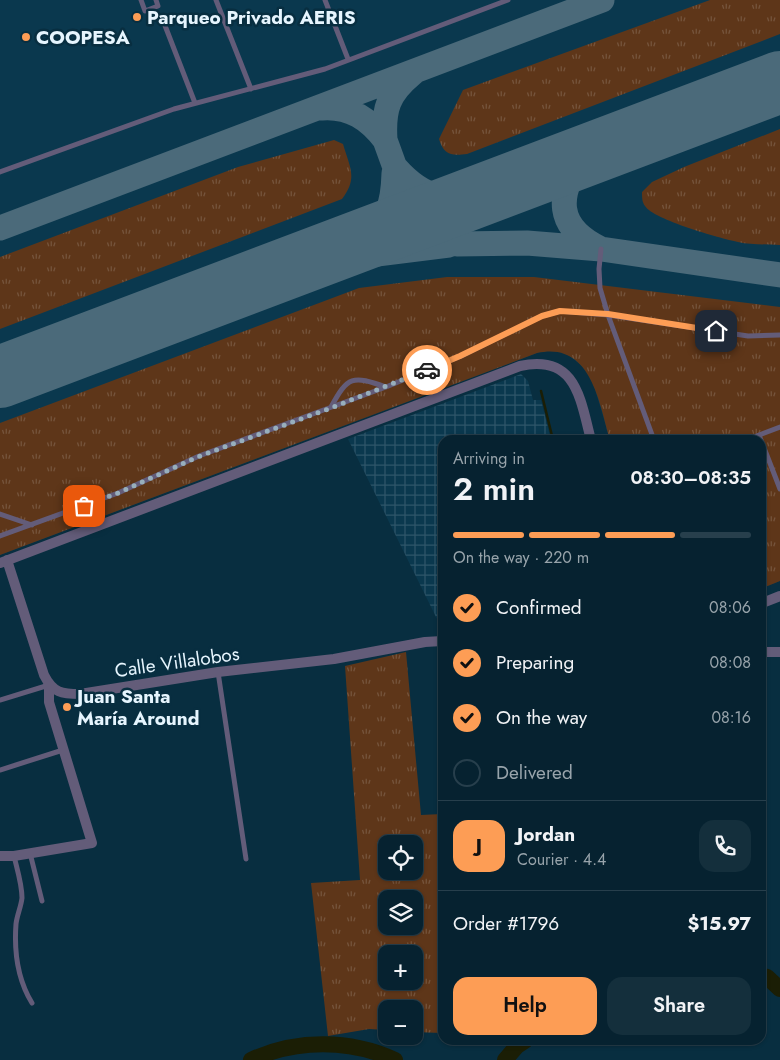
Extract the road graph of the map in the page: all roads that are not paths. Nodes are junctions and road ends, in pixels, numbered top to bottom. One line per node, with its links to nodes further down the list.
1 (141, 0): 2 (lane)
2 (156, 0)
3 (216, 0): 8 (lane)
4 (325, 0): 7 (lane)
5 (508, 0): 7 (lane)
6 (164, 23): 9 (lane)
7 (348, 59): 8 (lane)
8 (251, 89): 9 (lane)
9 (195, 104): 10 (lane)
10 (0, 172)
11 (601, 249): 12 (lane)
12 (608, 314): 13 (lane); 14 (lane); 18 (lane)
13 (780, 336)
14 (386, 387): 15 (lane); 15 (lane)
15 (331, 408): 23 (lane)
16 (780, 427): 19 (lane)
17 (590, 435): 25 (street)
18 (652, 435)
19 (759, 435)
20 (766, 453): 21 (lane)
21 (780, 488)
22 (0, 514): 23 (lane)
23 (32, 525): 24 (lane)
24 (0, 536)
25 (4, 562): 32 (street)
26 (780, 596): 27 (street)
27 (766, 602)
28 (438, 641): 31 (street, Calle Villalobos)
29 (766, 652): 30 (street)
30 (780, 652)
31 (218, 672): 32 (street, Calle Villalobos); 39 (lane)
32 (49, 685): 33 (lane); 34 (street)
33 (0, 700)
34 (63, 750): 35 (lane); 36 (street)
35 (0, 770)
36 (30, 853): 38 (street); 40 (lane)
37 (0, 856): 38 (street)
38 (14, 856): 41 (lane)
39 (246, 859)
40 (42, 901)
41 (32, 1003)

